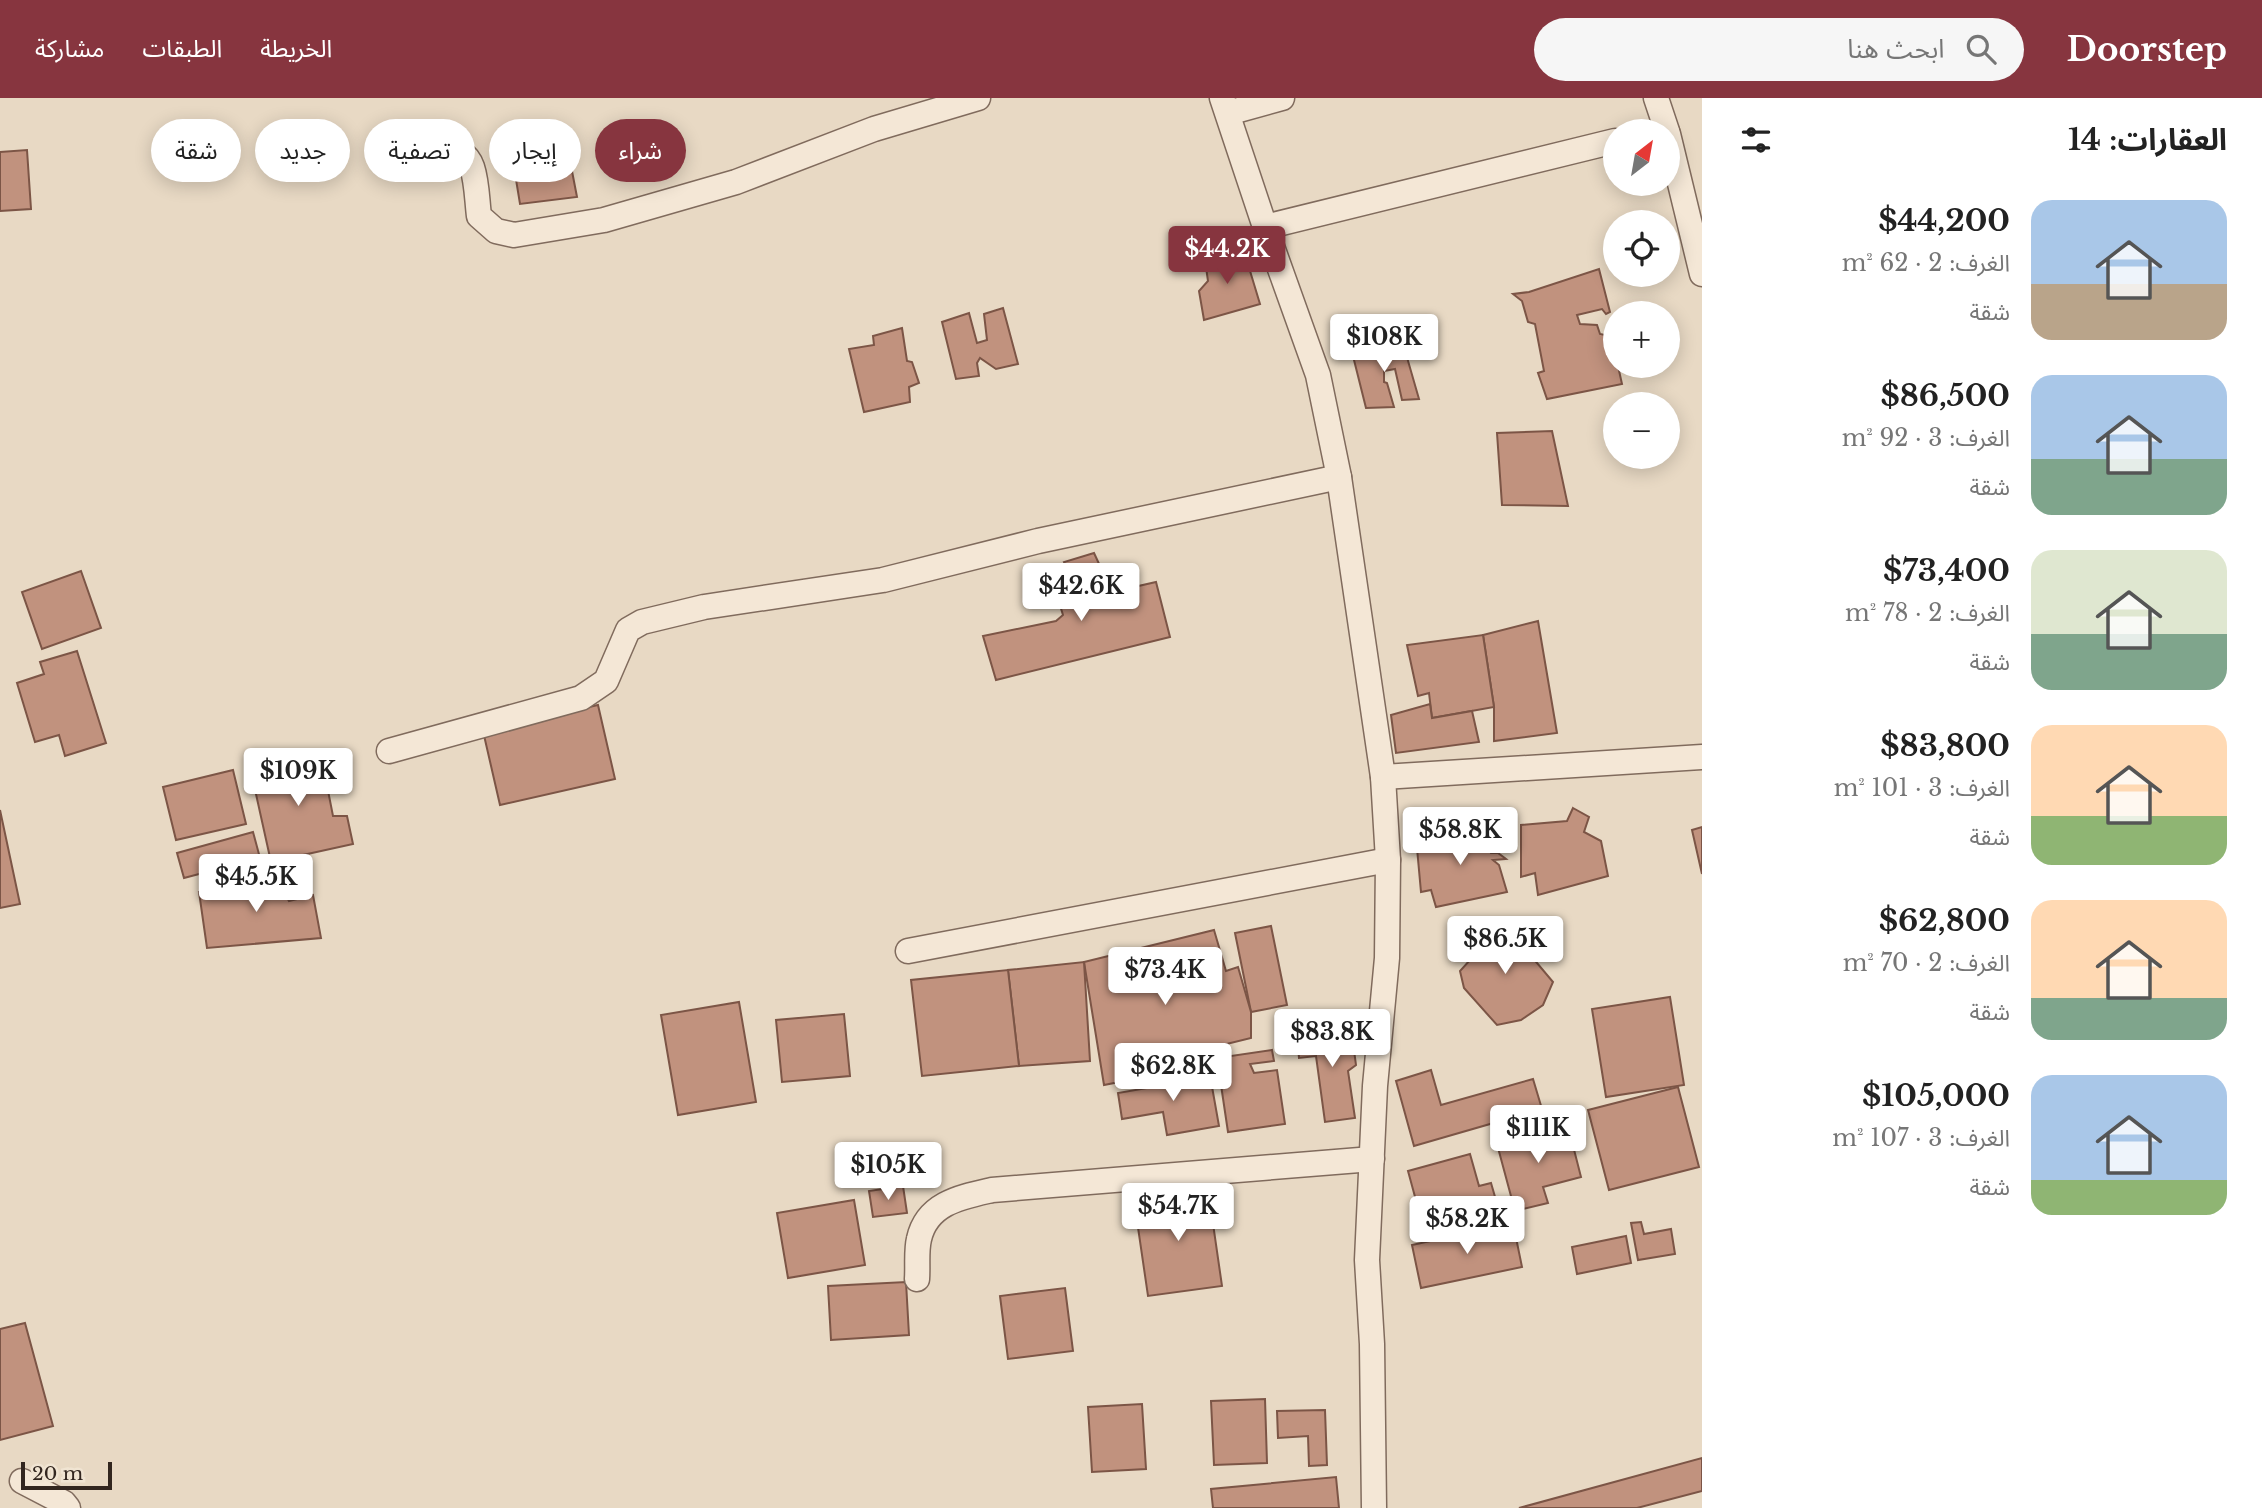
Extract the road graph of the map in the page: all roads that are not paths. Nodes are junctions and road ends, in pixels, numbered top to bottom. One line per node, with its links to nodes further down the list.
1 (978, 98): 7 (street)
2 (1282, 98): 4 (street)
3 (1656, 98): 5 (street)
4 (1225, 105): 9 (street)
5 (1662, 119)
6 (1603, 144): 9 (street)
7 (474, 182)
8 (1680, 189): 10 (street)
9 (1265, 227): 11 (street)
10 (1702, 274)
11 (1339, 477): 12 (street); 14 (street)
12 (389, 751)
13 (1702, 757): 14 (street)
14 (1383, 777): 15 (street)
15 (1388, 860): 16 (street); 17 (street)
16 (908, 951)
17 (1372, 1159): 18 (street); 21 (street)
18 (917, 1279)
19 (22, 1481): 20 (street)
20 (68, 1508)
21 (1374, 1508)

